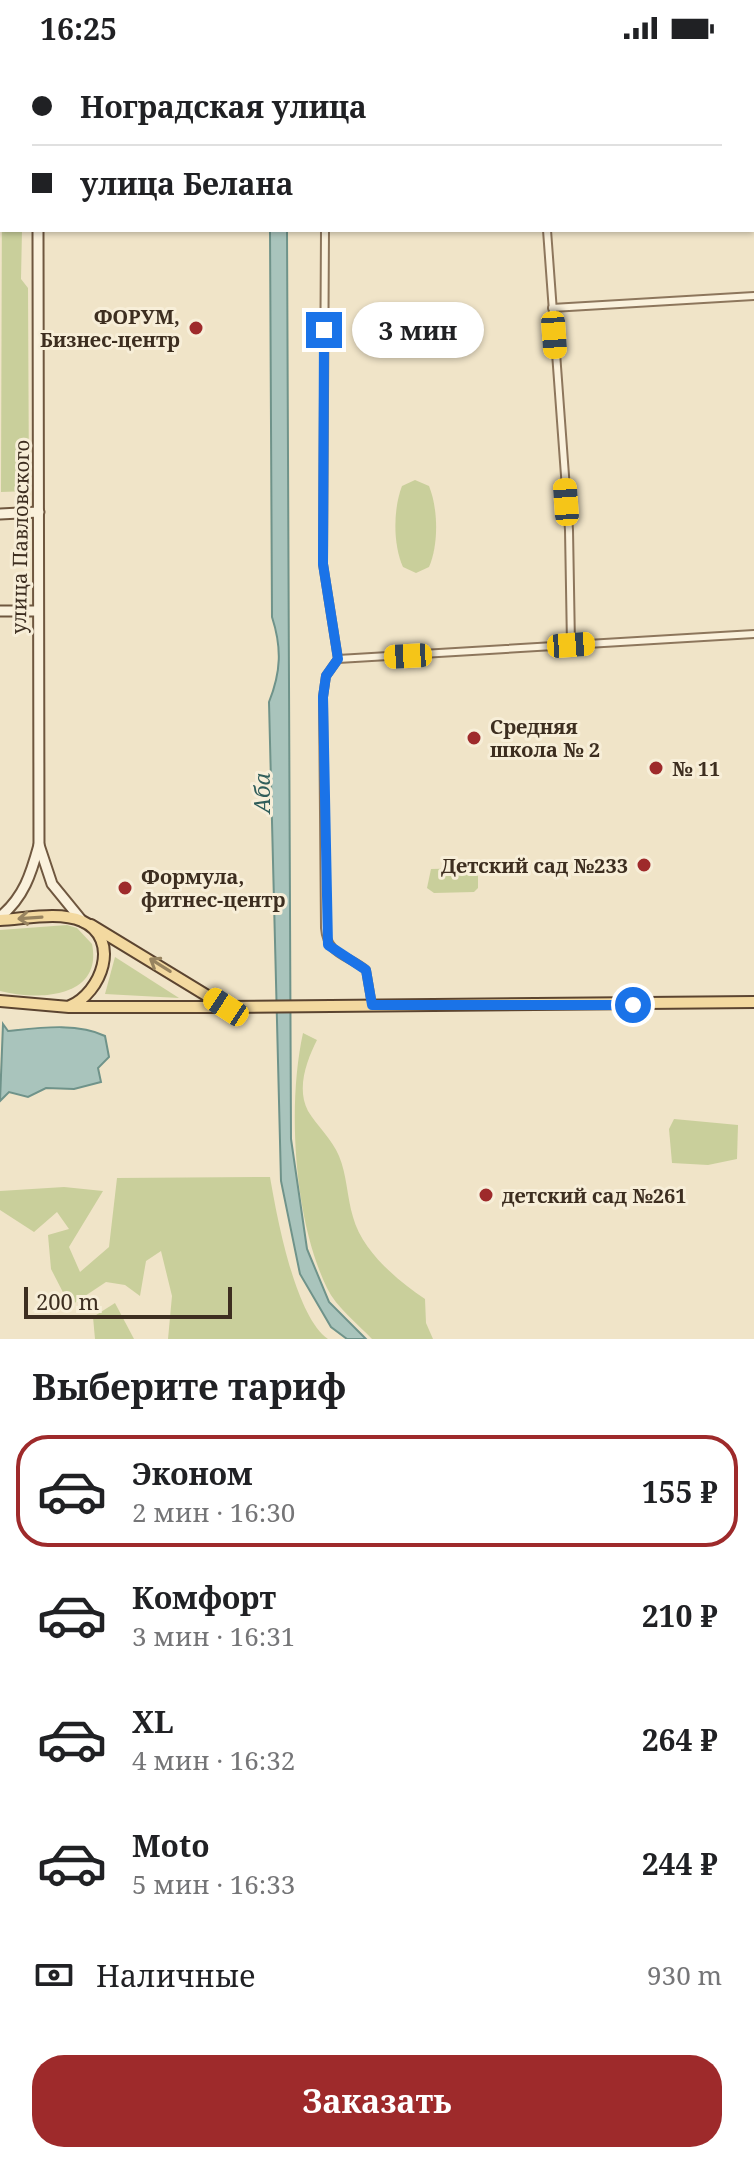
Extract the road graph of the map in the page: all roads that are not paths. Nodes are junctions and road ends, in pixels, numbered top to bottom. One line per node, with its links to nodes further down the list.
1 (38, 232): 6 (main road, улица Павловского)
2 (325, 232): 12 (street)
3 (547, 232): 5 (street)
4 (754, 296): 5 (street)
5 (552, 308): 11 (street)
6 (39, 512): 7 (main road); 9 (main road, улица Павловского)
7 (0, 514)
8 (0, 611): 9 (main road)
9 (36, 611): 13 (main road, улица Павловского)
10 (754, 634): 11 (street)
11 (571, 645): 12 (street)
12 (338, 659): 18 (street)
13 (39, 845): 14 (main road, улица Павловского); 15 (main road, улица Павловского)
14 (0, 919): 15 (main road, one-way to 14)
15 (83, 922): 19 (main road); 20 (main road, one-way to 15)
16 (754, 1002): 18 (main road)
17 (0, 1003): 19 (main road)
18 (372, 1005): 20 (main road)
19 (69, 1007): 20 (main road)
20 (226, 1007)

